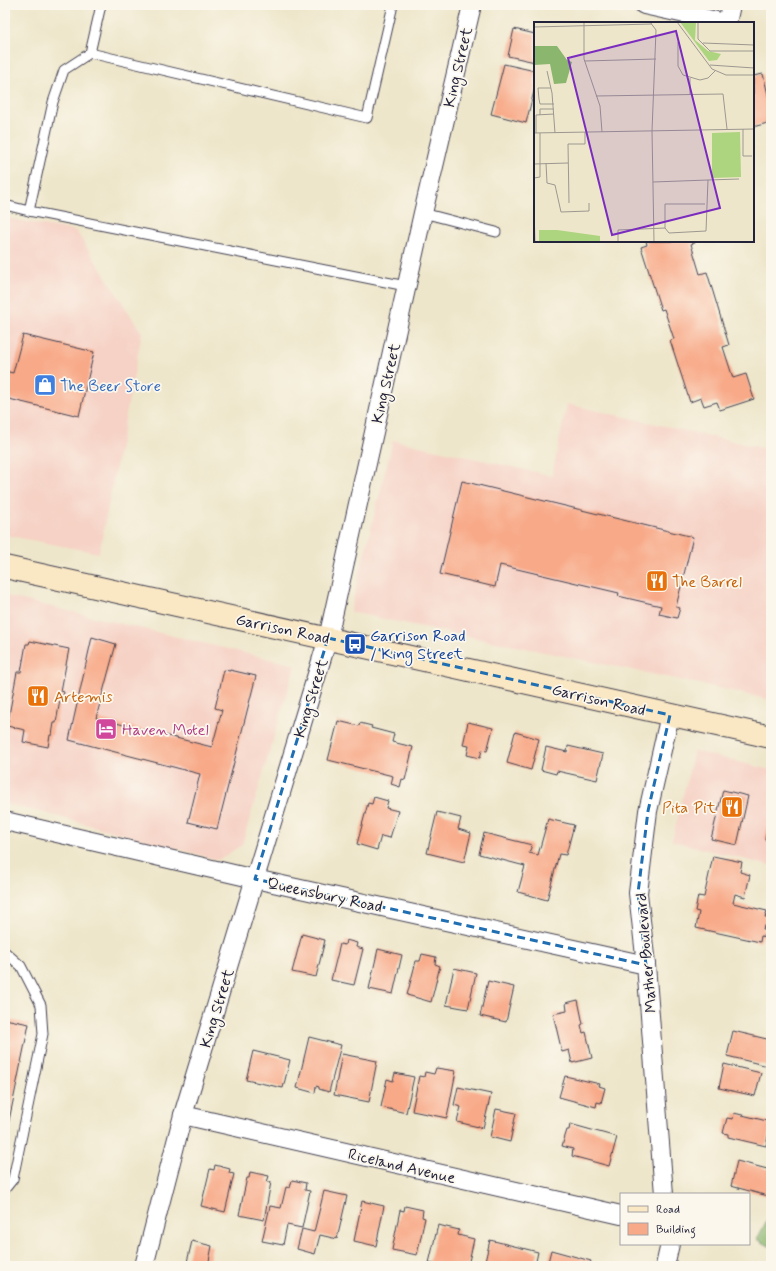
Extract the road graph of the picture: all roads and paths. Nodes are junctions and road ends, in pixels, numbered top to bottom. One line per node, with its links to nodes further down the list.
1 (101, 5): 8 (lane)
2 (393, 5): 8 (lane)
3 (472, 5): 11 (street, King Street)
4 (644, 5): 6 (street)
5 (731, 5): 7 (street)
6 (722, 22)
7 (727, 22)
8 (90, 53): 10 (lane)
9 (5, 205): 10 (lane)
10 (30, 211): 13 (lane)
11 (423, 213): 12 (lane); 13 (street, King Street)
12 (496, 232)
13 (406, 286): 15 (street, King Street)
14 (5, 567): 15 (main road, Garrison Road)
15 (328, 638): 16 (main road, Garrison Road); 19 (street, King Street)
16 (670, 714): 17 (main road, Garrison Road); 21 (street, Mather Boulevard)
17 (771, 737)
18 (6, 826): 19 (street, Queensbury Road)
19 (255, 879): 21 (street, Queensbury Road); 22 (street, King Street)
20 (5, 952): 23 (lane)
21 (646, 965): 24 (street, Mather Boulevard)
22 (183, 1115): 25 (street, Riceland Avenue); 27 (street, King Street)
23 (5, 1189)
24 (664, 1193)
25 (620, 1215)
26 (670, 1245): 28 (street)
27 (144, 1266)
28 (665, 1266)

